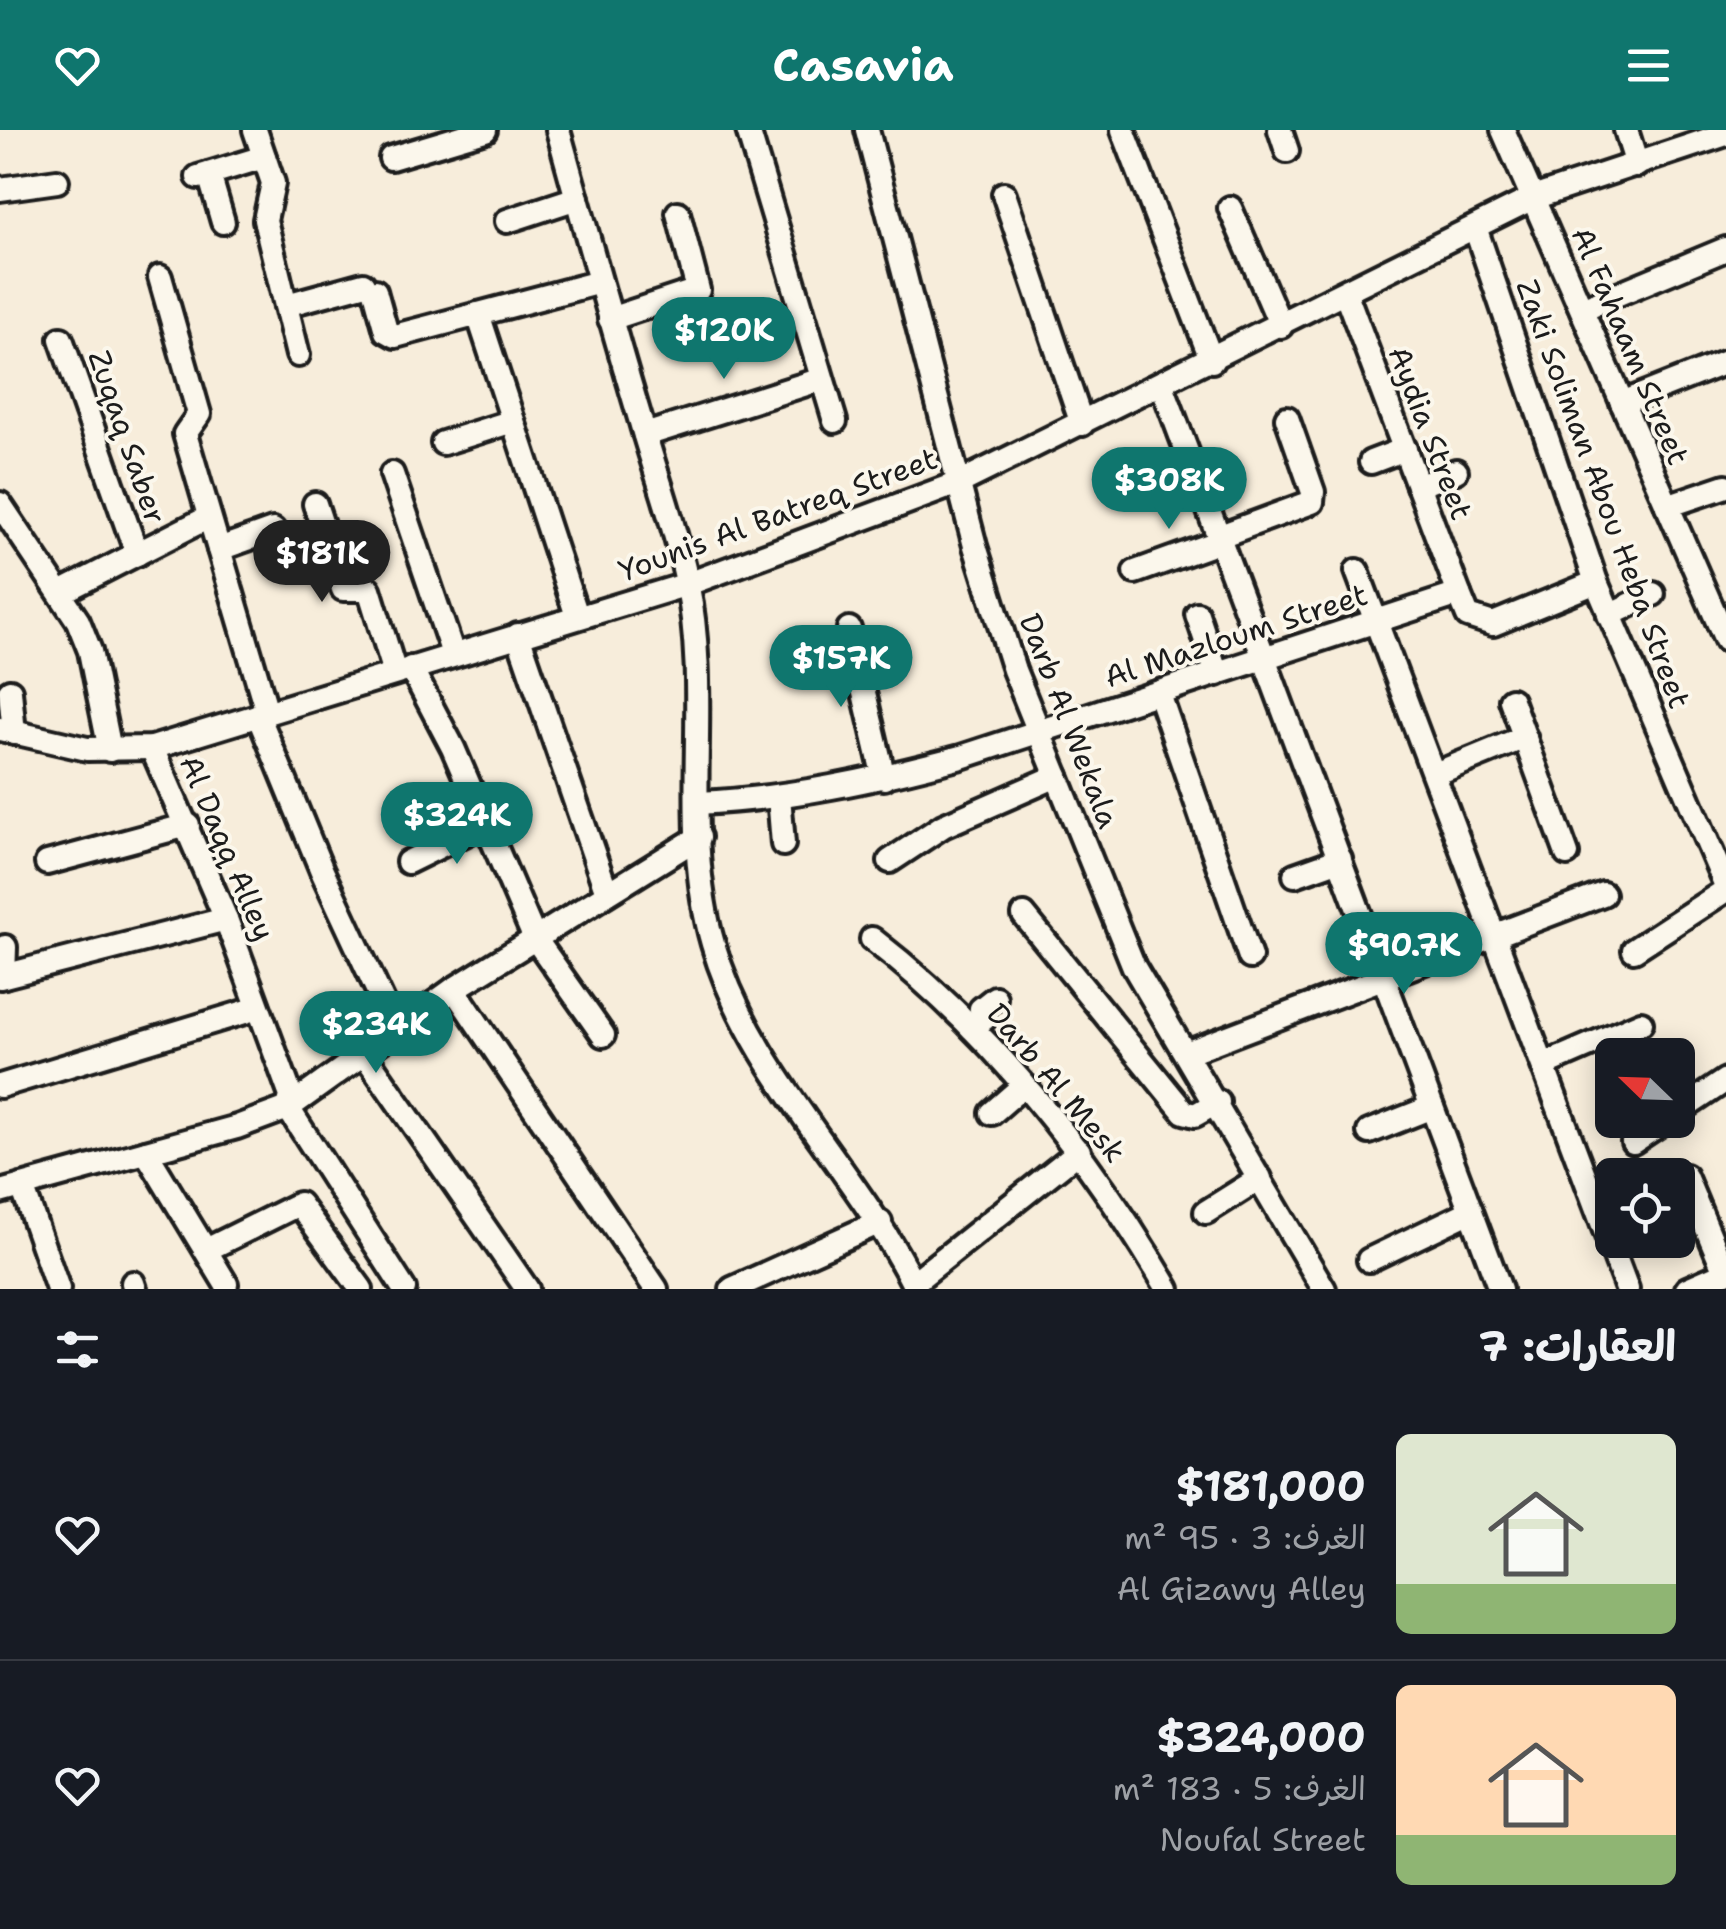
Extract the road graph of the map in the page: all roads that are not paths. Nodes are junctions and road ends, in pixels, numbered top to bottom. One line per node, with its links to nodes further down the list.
1 (255, 130): 10 (street)
2 (484, 130): 11 (street)
3 (558, 130): 16 (street)
4 (748, 130): 36 (street)
5 (867, 130): 49 (street, Darb Al Wekala)
6 (1123, 130): 34 (street)
7 (1503, 130): 17 (street, Al Fahaam Street)
8 (1626, 130): 12 (street)
9 (1726, 134): 12 (street, Younis Al Batreq Street)
10 (264, 157): 20 (street); 27 (street)
11 (391, 158)
12 (1637, 164): 17 (street, Younis Al Batreq Street)
13 (57, 180): 14 (street)
14 (0, 189)
15 (1004, 194): 42 (street)
16 (577, 198): 21 (street); 25 (street)
17 (1533, 198): 22 (street, Younis Al Batreq Street); 28 (street, Al Fahaam Street)
18 (1230, 208): 31 (street)
19 (678, 213): 30 (street)
20 (223, 222)
21 (507, 222)
22 (1476, 230): 26 (street, Younis Al Batreq Street); 62 (street, Zaki Soliman Abou Heba Street)
23 (1726, 249): 28 (street)
24 (160, 277): 55 (street)
25 (600, 282): 29 (street); 30 (street)
26 (1346, 294): 31 (street, Younis Al Batreq Street); 45 (street, Aydia Street)
27 (286, 305): 29 (street); 33 (street)
28 (1582, 309): 38 (street, Al Fahaam Street)
29 (478, 314): 41 (street)
30 (610, 318): 43 (street)
31 (1281, 326): 34 (street, Younis Al Batreq Street)
32 (62, 339): 59 (street, Zuqaq Saber)
33 (298, 355)
34 (1212, 361): 37 (street, Younis Al Batreq Street)
35 (1726, 362): 38 (street)
36 (820, 380): 40 (street); 43 (street)
37 (1162, 385): 42 (street, Younis Al Batreq Street); 57 (street)
38 (1622, 403): 54 (street, Al Fahaam Street)
39 (1288, 418): 57 (street)
40 (834, 420)
41 (513, 421): 44 (street); 69 (street)
42 (1082, 424): 49 (street, Younis Al Batreq Street)
43 (644, 435): 63 (street)
44 (443, 443)
45 (1404, 450): 46 (street); 50 (street, Aydia Street)
46 (1371, 462)
47 (1456, 471): 50 (street)
48 (392, 474): 74 (street)
49 (961, 482): 63 (street, Younis Al Batreq Street); 83 (street, Darb Al Wekala)
50 (1418, 486): 65 (street, Aydia Street)
51 (1726, 486): 54 (street)
52 (0, 504): 64 (street)
53 (315, 504): 76 (street)
54 (1667, 506): 72 (street, Al Fahaam Street)
55 (209, 517): 58 (street); 59 (street)
56 (273, 530): 58 (street)
57 (1220, 539): 61 (street); 75 (street)
58 (218, 548): 81 (street)
59 (137, 554): 64 (street)
60 (1357, 571): 70 (street)
61 (1135, 572)
62 (1596, 582): 65 (street); 68 (street, Zaki Soliman Abou Heba Street)
63 (688, 584): 69 (street, Younis Al Batreq Street); 91 (street)
64 (62, 592): 86 (street)
65 (1459, 594): 70 (street, Al Mazloum Street)
66 (1653, 594): 68 (street)
67 (1198, 614): 77 (street)
68 (1609, 615): 102 (street, Zaki Soliman Abou Heba Street)
69 (577, 616): 73 (street, Younis Al Batreq Street)
70 (1378, 620): 75 (street, Al Mazloum Street); 87 (street)
71 (848, 629): 89 (street)
72 (1724, 631)
73 (518, 634): 74 (street, Younis Al Batreq Street); 103 (street)
74 (453, 654): 76 (street, Younis Al Batreq Street)
75 (1266, 658): 77 (street, Al Mazloum Street); 97 (street)
76 (403, 670): 81 (street, Younis Al Batreq Street); 93 (street)
77 (1217, 674): 79 (street, Al Mazloum Street)
78 (10, 691): 82 (street)
79 (1159, 694): 83 (street, Al Mazloum Street); 112 (street)
80 (1511, 700): 84 (street)
81 (262, 714): 85 (street, Younis Al Batreq Street); 120 (street)
82 (7, 731): 86 (street, Younis Al Batreq Street)
83 (1039, 731): 88 (street, Darb Al Wekala); 89 (street, Al Mazloum Street)
84 (1525, 737): 87 (street); 96 (street)
85 (152, 748): 86 (street, Younis Al Batreq Street); 92 (street, Al Daqq Alley)
86 (110, 750)
87 (1435, 774): 107 (street)
88 (1057, 776): 99 (street); 123 (street, Darb Al Wekala)
89 (884, 778): 90 (street, Al Mazloum Street)
90 (779, 796): 91 (street, Al Mazloum Street); 95 (street)
91 (698, 804): 94 (street)
92 (188, 825): 100 (street); 106 (street, Al Daqq Alley)
93 (483, 825): 98 (street); 108 (street)
94 (699, 838): 103 (street); 143 (street)
95 (783, 844)
96 (1567, 854)
97 (1340, 859): 101 (street); 114 (street)
98 (408, 862)
99 (890, 862)
100 (47, 863)
101 (1294, 874)
102 (1726, 888): 111 (street)
103 (608, 892): 108 (street)
104 (1603, 894): 107 (street)
105 (1024, 915): 129 (street)
106 (226, 919): 113 (street); 117 (street, Al Daqq Alley)
107 (1495, 933): 114 (street); 124 (street)
108 (534, 937): 115 (street); 121 (street)
109 (872, 939): 119 (street, Darb Al Mesk)
110 (5, 946): 113 (street)
111 (1634, 950)
112 (1250, 957)
113 (2, 976)
114 (1384, 977): 123 (street); 130 (street)
115 (454, 989): 120 (street); 153 (street)
116 (995, 998): 119 (street)
117 (258, 1008): 127 (street); 131 (street, Al Daqq Alley)
118 (1641, 1023): 124 (street)
119 (972, 1028): 126 (street, Darb Al Mesk)
120 (396, 1030): 122 (street)
121 (603, 1034)
122 (363, 1052): 131 (street); 152 (street)
123 (1186, 1053): 129 (street, Darb Al Wekala)
124 (1544, 1064): 158 (street)
125 (1726, 1080): 128 (street)
126 (1024, 1085): 132 (street); 136 (street, Darb Al Mesk)
127 (0, 1086)
128 (1695, 1101)
129 (1218, 1102): 138 (street, Darb Al Wekala)
130 (1432, 1107): 133 (street); 141 (street)
131 (288, 1108): 137 (street); 151 (street, Al Daqq Alley)
132 (992, 1113)
133 (1369, 1132)
134 (1639, 1138): 135 (street)
135 (1633, 1142)
136 (1079, 1151): 148 (street); 155 (street, Darb Al Mesk)
137 (146, 1152): 139 (street); 144 (street)
138 (1260, 1178): 142 (street); 156 (street, Darb Al Wekala)
139 (11, 1189): 149 (street)
140 (1695, 1200): 146 (street)
141 (1471, 1211): 145 (street); 157 (street)
142 (1206, 1212)
143 (880, 1222): 148 (street); 154 (street)
144 (206, 1250): 147 (street); 150 (street)
145 (1369, 1260)
146 (1725, 1272): 159 (street)
147 (226, 1284)
148 (915, 1286)
149 (58, 1289)
150 (360, 1289)
151 (404, 1289)
152 (527, 1289)
153 (656, 1289)
154 (732, 1289)
155 (1168, 1289)
156 (1324, 1289)
157 (1500, 1289)
158 (1627, 1289)
159 (1687, 1289)

